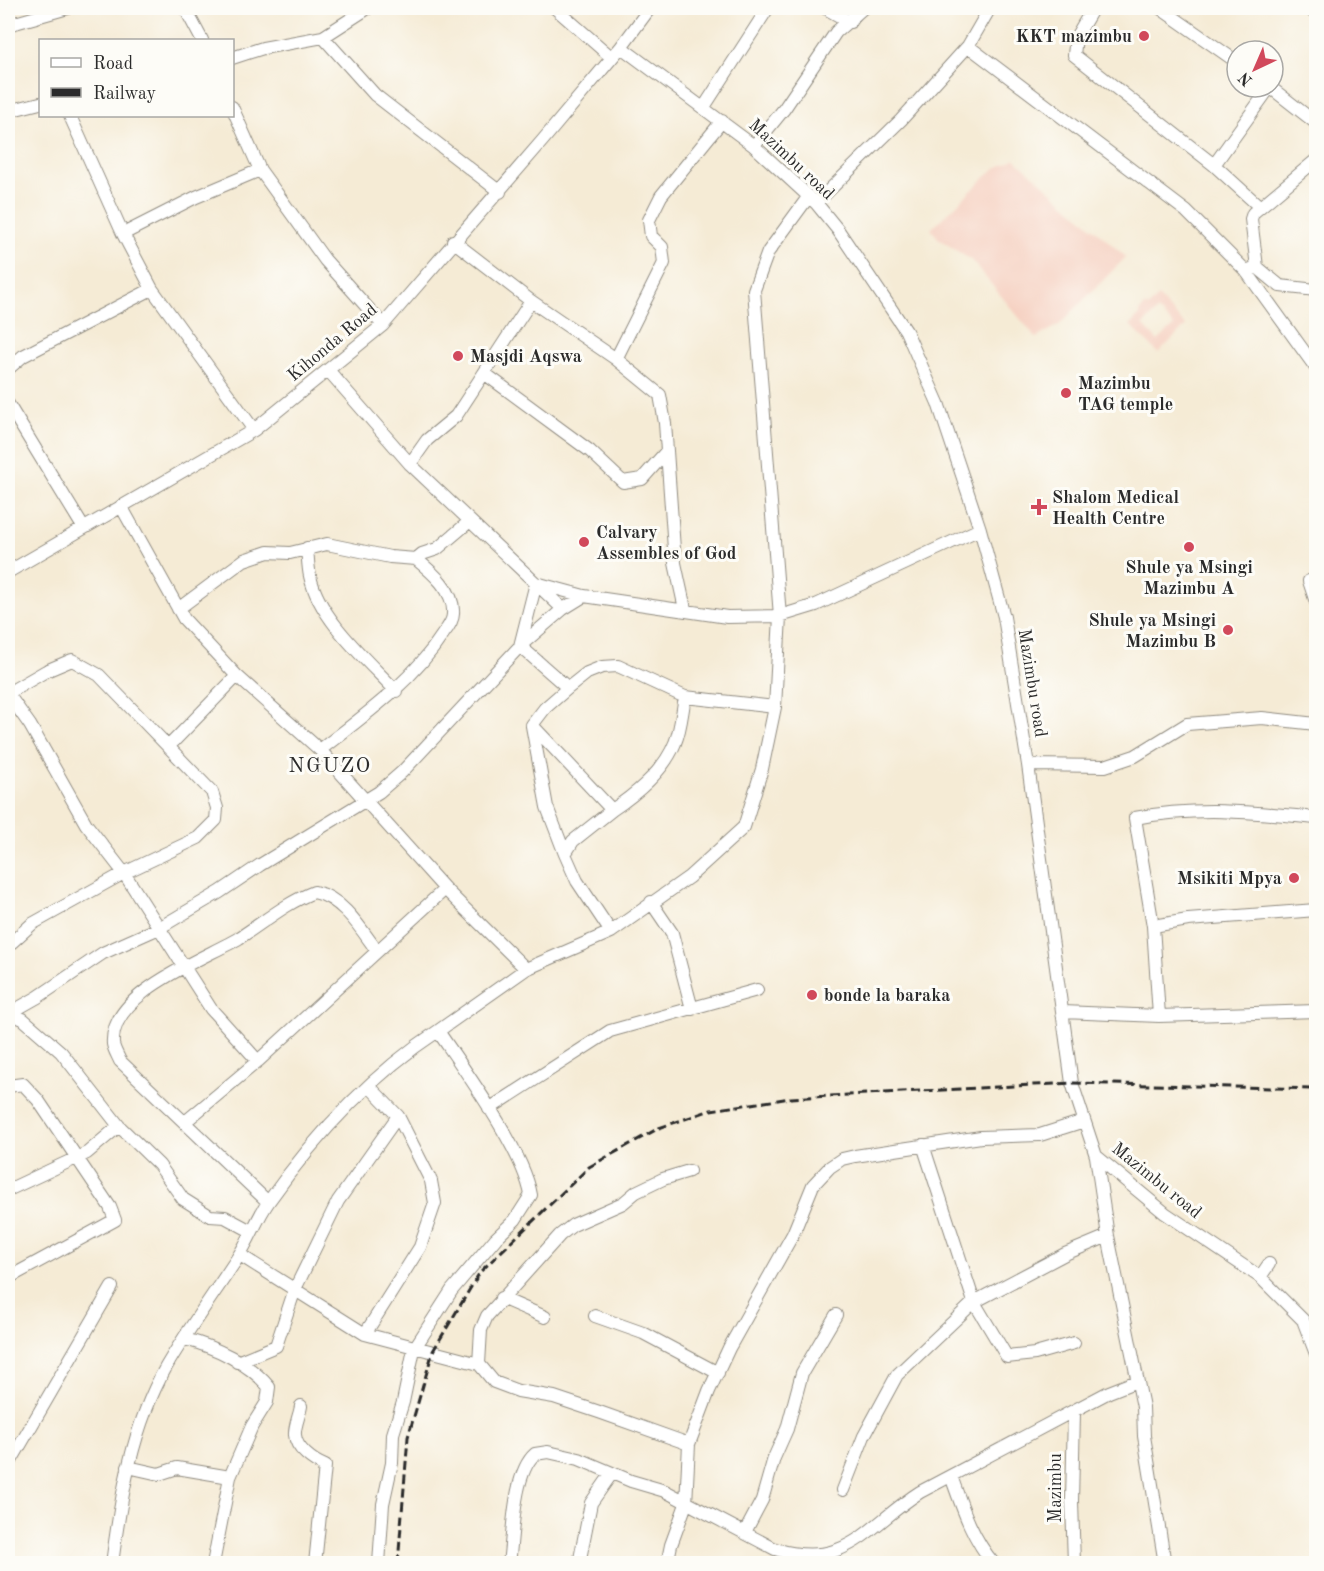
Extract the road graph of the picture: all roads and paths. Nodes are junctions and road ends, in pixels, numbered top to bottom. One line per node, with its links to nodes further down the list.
1 (68, 8): 15 (street)
2 (185, 8): 17 (street)
3 (368, 8): 16 (street)
4 (555, 8): 22 (street)
5 (650, 8): 19 (street, Kihonda Road)
6 (768, 8): 24 (street)
7 (825, 8): 14 (street)
8 (863, 8): 14 (street)
9 (990, 8): 18 (street)
10 (1160, 8): 20 (street)
11 (1308, 8): 13 (street)
12 (1087, 9): 32 (street)
13 (1317, 14)
14 (850, 22): 30 (street)
15 (8, 25)
16 (323, 37): 21 (street); 34 (street)
17 (201, 39)
18 (968, 46): 35 (street); 39 (street)
19 (621, 47): 22 (street, Kihonda Road); 24 (street, Mazimbu road)
20 (1225, 54)
21 (234, 57)
22 (611, 57): 34 (street, Kihonda Road)
23 (39, 103): 25 (street)
24 (704, 106): 28 (street, Mazimbu road)
25 (8, 111)
26 (234, 112): 33 (street)
27 (70, 117): 37 (street)
28 (722, 121): 30 (street, Mazimbu road); 48 (street)
29 (1317, 123): 32 (street)
30 (754, 146): 35 (street, Mazimbu road)
31 (1317, 159): 36 (street)
32 (1214, 165): 36 (street)
33 (260, 170): 37 (street); 46 (street)
34 (500, 192): 38 (street, Kihonda Road)
35 (813, 199): 61 (street, Mazimbu road); 72 (street)
36 (1260, 207): 39 (street)
37 (123, 234): 41 (street)
38 (453, 242): 44 (street); 46 (street, Kihonda Road)
39 (1252, 269): 40 (street); 42 (street)
40 (1280, 286): 42 (street); 43 (street); 45 (street)
41 (152, 289): 47 (street); 55 (street)
42 (1261, 290): 45 (street)
43 (1317, 290)
44 (531, 301): 48 (street); 53 (street)
45 (1274, 307): 50 (street)
46 (383, 325): 52 (street, Kihonda Road)
47 (23, 356): 49 (street); 51 (street)
48 (616, 359): 56 (street)
49 (8, 360)
50 (1317, 368)
51 (8, 369)
52 (328, 370): 55 (street, Kihonda Road); 57 (street)
53 (484, 373): 56 (street); 57 (street)
54 (8, 404): 60 (street)
55 (254, 430): 58 (street, Kihonda Road)
56 (666, 452): 71 (street)
57 (410, 464): 59 (street)
58 (121, 506): 60 (street, Kihonda Road); 69 (street)
59 (470, 520): 63 (street); 66 (street)
60 (83, 526): 64 (street, Kihonda Road)
61 (980, 529): 72 (street); 84 (street, Mazimbu road)
62 (307, 548): 63 (street); 69 (street); 76 (street)
63 (416, 559): 76 (street)
64 (8, 572)
65 (1309, 581): 68 (street)
66 (536, 583): 67 (street); 70 (street); 73 (street)
67 (584, 596): 70 (street); 71 (street)
68 (1317, 602)
69 (178, 609): 74 (street)
70 (563, 609): 73 (street)
71 (685, 609): 72 (street)
72 (780, 616): 79 (street)
73 (520, 646): 75 (street); 85 (street)
74 (237, 676): 82 (street); 83 (street)
75 (568, 688): 78 (street); 81 (street)
76 (396, 691): 83 (street)
77 (8, 693): 82 (street); 89 (street)
78 (685, 697): 79 (street); 86 (street)
79 (775, 707): 91 (street)
80 (1317, 724): 84 (street)
81 (532, 725): 86 (street); 88 (street)
82 (169, 746): 89 (street)
83 (320, 750): 85 (street)
84 (1029, 765): 103 (street, Mazimbu road)
85 (366, 799): 90 (street); 94 (street)
86 (612, 810): 88 (street)
87 (1317, 818): 93 (street)
88 (565, 854): 95 (street)
89 (123, 873): 94 (street); 96 (street)
90 (445, 889): 97 (street); 99 (street)
91 (651, 903): 95 (street); 101 (street)
92 (1317, 910): 93 (street)
93 (1153, 926): 105 (street)
94 (159, 928): 98 (street); 104 (street)
95 (611, 932): 99 (street)
96 (11, 943)
97 (377, 951): 98 (street); 107 (street)
98 (185, 966): 107 (street); 113 (street)
99 (526, 969): 106 (street)
100 (757, 990): 101 (street)
101 (692, 1009): 110 (street)
102 (1317, 1011): 105 (street)
103 (1063, 1012): 105 (street); 112 (street, Mazimbu road)
104 (8, 1013): 114 (street)
105 (1159, 1016)
106 (438, 1031): 109 (street); 110 (street)
107 (258, 1061): 113 (street)
108 (8, 1086): 117 (street)
109 (369, 1086): 111 (street); 120 (street)
110 (489, 1109): 137 (street)
111 (398, 1116): 128 (street); 134 (street)
112 (1084, 1121): 115 (street); 116 (street, Mazimbu road)
113 (185, 1122): 120 (street)
114 (120, 1126): 117 (street); 121 (street)
115 (922, 1145): 130 (street); 141 (street)
116 (1096, 1156): 122 (street); 126 (street, Mazimbu road)
117 (75, 1157): 119 (street); 125 (street)
118 (689, 1171): 129 (street)
119 (8, 1190)
120 (268, 1202): 121 (street)
121 (251, 1231): 123 (street)
122 (1108, 1236): 130 (street); 142 (street)
123 (240, 1255): 128 (street); 135 (street)
124 (1269, 1264): 126 (street)
125 (8, 1278)
126 (1260, 1278): 138 (street, Mazimbu road)
127 (111, 1287): 146 (street)
128 (295, 1289): 134 (street); 139 (street)
129 (501, 1298): 133 (street); 140 (street)
130 (974, 1302): 136 (street); 151 (street)
131 (836, 1315): 153 (street)
132 (595, 1316): 141 (street)
133 (545, 1317)
134 (365, 1335): 137 (street)
135 (184, 1339): 139 (street); 147 (street)
136 (1074, 1343)
137 (414, 1349): 140 (street); 158 (street)
138 (1317, 1354)
139 (237, 1362): 150 (street)
140 (479, 1364): 145 (street)
141 (718, 1373): 145 (street)
142 (1137, 1381): 144 (street); 164 (street)
143 (302, 1406): 157 (street)
144 (1074, 1412): 149 (street); 163 (street, Mazimbu)
145 (689, 1443): 152 (street)
146 (8, 1466)
147 (128, 1467): 150 (street); 155 (street)
148 (612, 1473): 152 (street); 159 (street); 160 (street)
149 (951, 1476): 154 (street); 162 (street)
150 (230, 1478): 156 (street)
151 (843, 1490)
152 (686, 1504): 153 (street); 161 (street)
153 (745, 1532): 154 (street)
154 (830, 1559)
155 (112, 1563)
156 (213, 1563)
157 (315, 1563)
158 (379, 1563)
159 (509, 1563)
160 (579, 1563)
161 (667, 1563)
162 (994, 1563)
163 (1074, 1563)
164 (1165, 1563)

